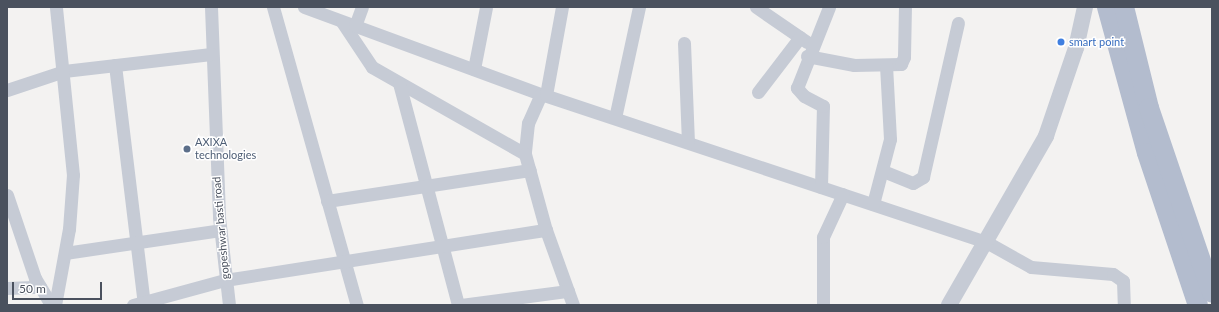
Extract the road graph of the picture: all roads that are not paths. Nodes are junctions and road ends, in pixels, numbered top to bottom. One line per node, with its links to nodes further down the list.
1 (56, 7): 25 (street)
2 (211, 7): 21 (street, gopeshwar basti road)
3 (273, 7): 39 (street)
4 (304, 7): 15 (street)
5 (362, 7): 17 (street)
6 (486, 7): 24 (street)
7 (562, 7): 29 (street)
8 (639, 7): 30 (street)
9 (756, 7): 18 (street)
10 (829, 7): 20 (street)
11 (905, 7): 23 (street)
12 (1085, 7): 43 (street)
13 (1107, 7): 64 (main road)
14 (1124, 7): 52 (main road)
15 (342, 22): 17 (street); 26 (street)
16 (958, 23): 34 (street)
17 (355, 26): 24 (street)
18 (800, 37): 20 (street); 28 (street)
19 (684, 44): 31 (street)
20 (809, 51): 23 (street); 36 (street)
21 (211, 54): 22 (street); 41 (street, gopeshwar basti road)
22 (115, 65): 25 (street); 44 (street)
23 (886, 65): 34 (street)
24 (474, 69): 29 (street)
25 (64, 71): 27 (street); 46 (street)
26 (399, 83): 32 (street); 35 (street)
27 (7, 90)
28 (758, 92)
29 (543, 94): 30 (street); 32 (street)
30 (615, 118): 31 (street)
31 (688, 142): 36 (street)
32 (525, 154): 33 (street)
33 (530, 170): 35 (street); 42 (street)
34 (883, 171): 40 (street)
35 (426, 185): 39 (street); 45 (street)
36 (822, 187): 37 (street)
37 (843, 194): 40 (street); 61 (street)
38 (7, 196): 49 (street)
39 (327, 201): 47 (street)
40 (872, 204): 43 (street)
41 (220, 230): 44 (street); 48 (street, gopeshwar basti road)
42 (546, 230): 45 (street); 51 (street)
43 (988, 242): 62 (street); 63 (street)
44 (137, 243): 46 (street); 53 (street)
45 (442, 248): 47 (street); 58 (street)
46 (65, 252): 55 (street)
47 (346, 262): 48 (street); 57 (street)
48 (225, 280): 53 (street); 56 (street, gopeshwar basti road)
49 (40, 287): 50 (street); 54 (street)
50 (7, 288)
51 (568, 291): 59 (street); 60 (street)
52 (1212, 293)
53 (140, 304)
54 (51, 305)
55 (55, 305)
56 (229, 305)
57 (357, 305)
58 (458, 305)
59 (461, 305)
60 (573, 305)
61 (823, 305)
62 (949, 305)
63 (1124, 305)
64 (1198, 305)

